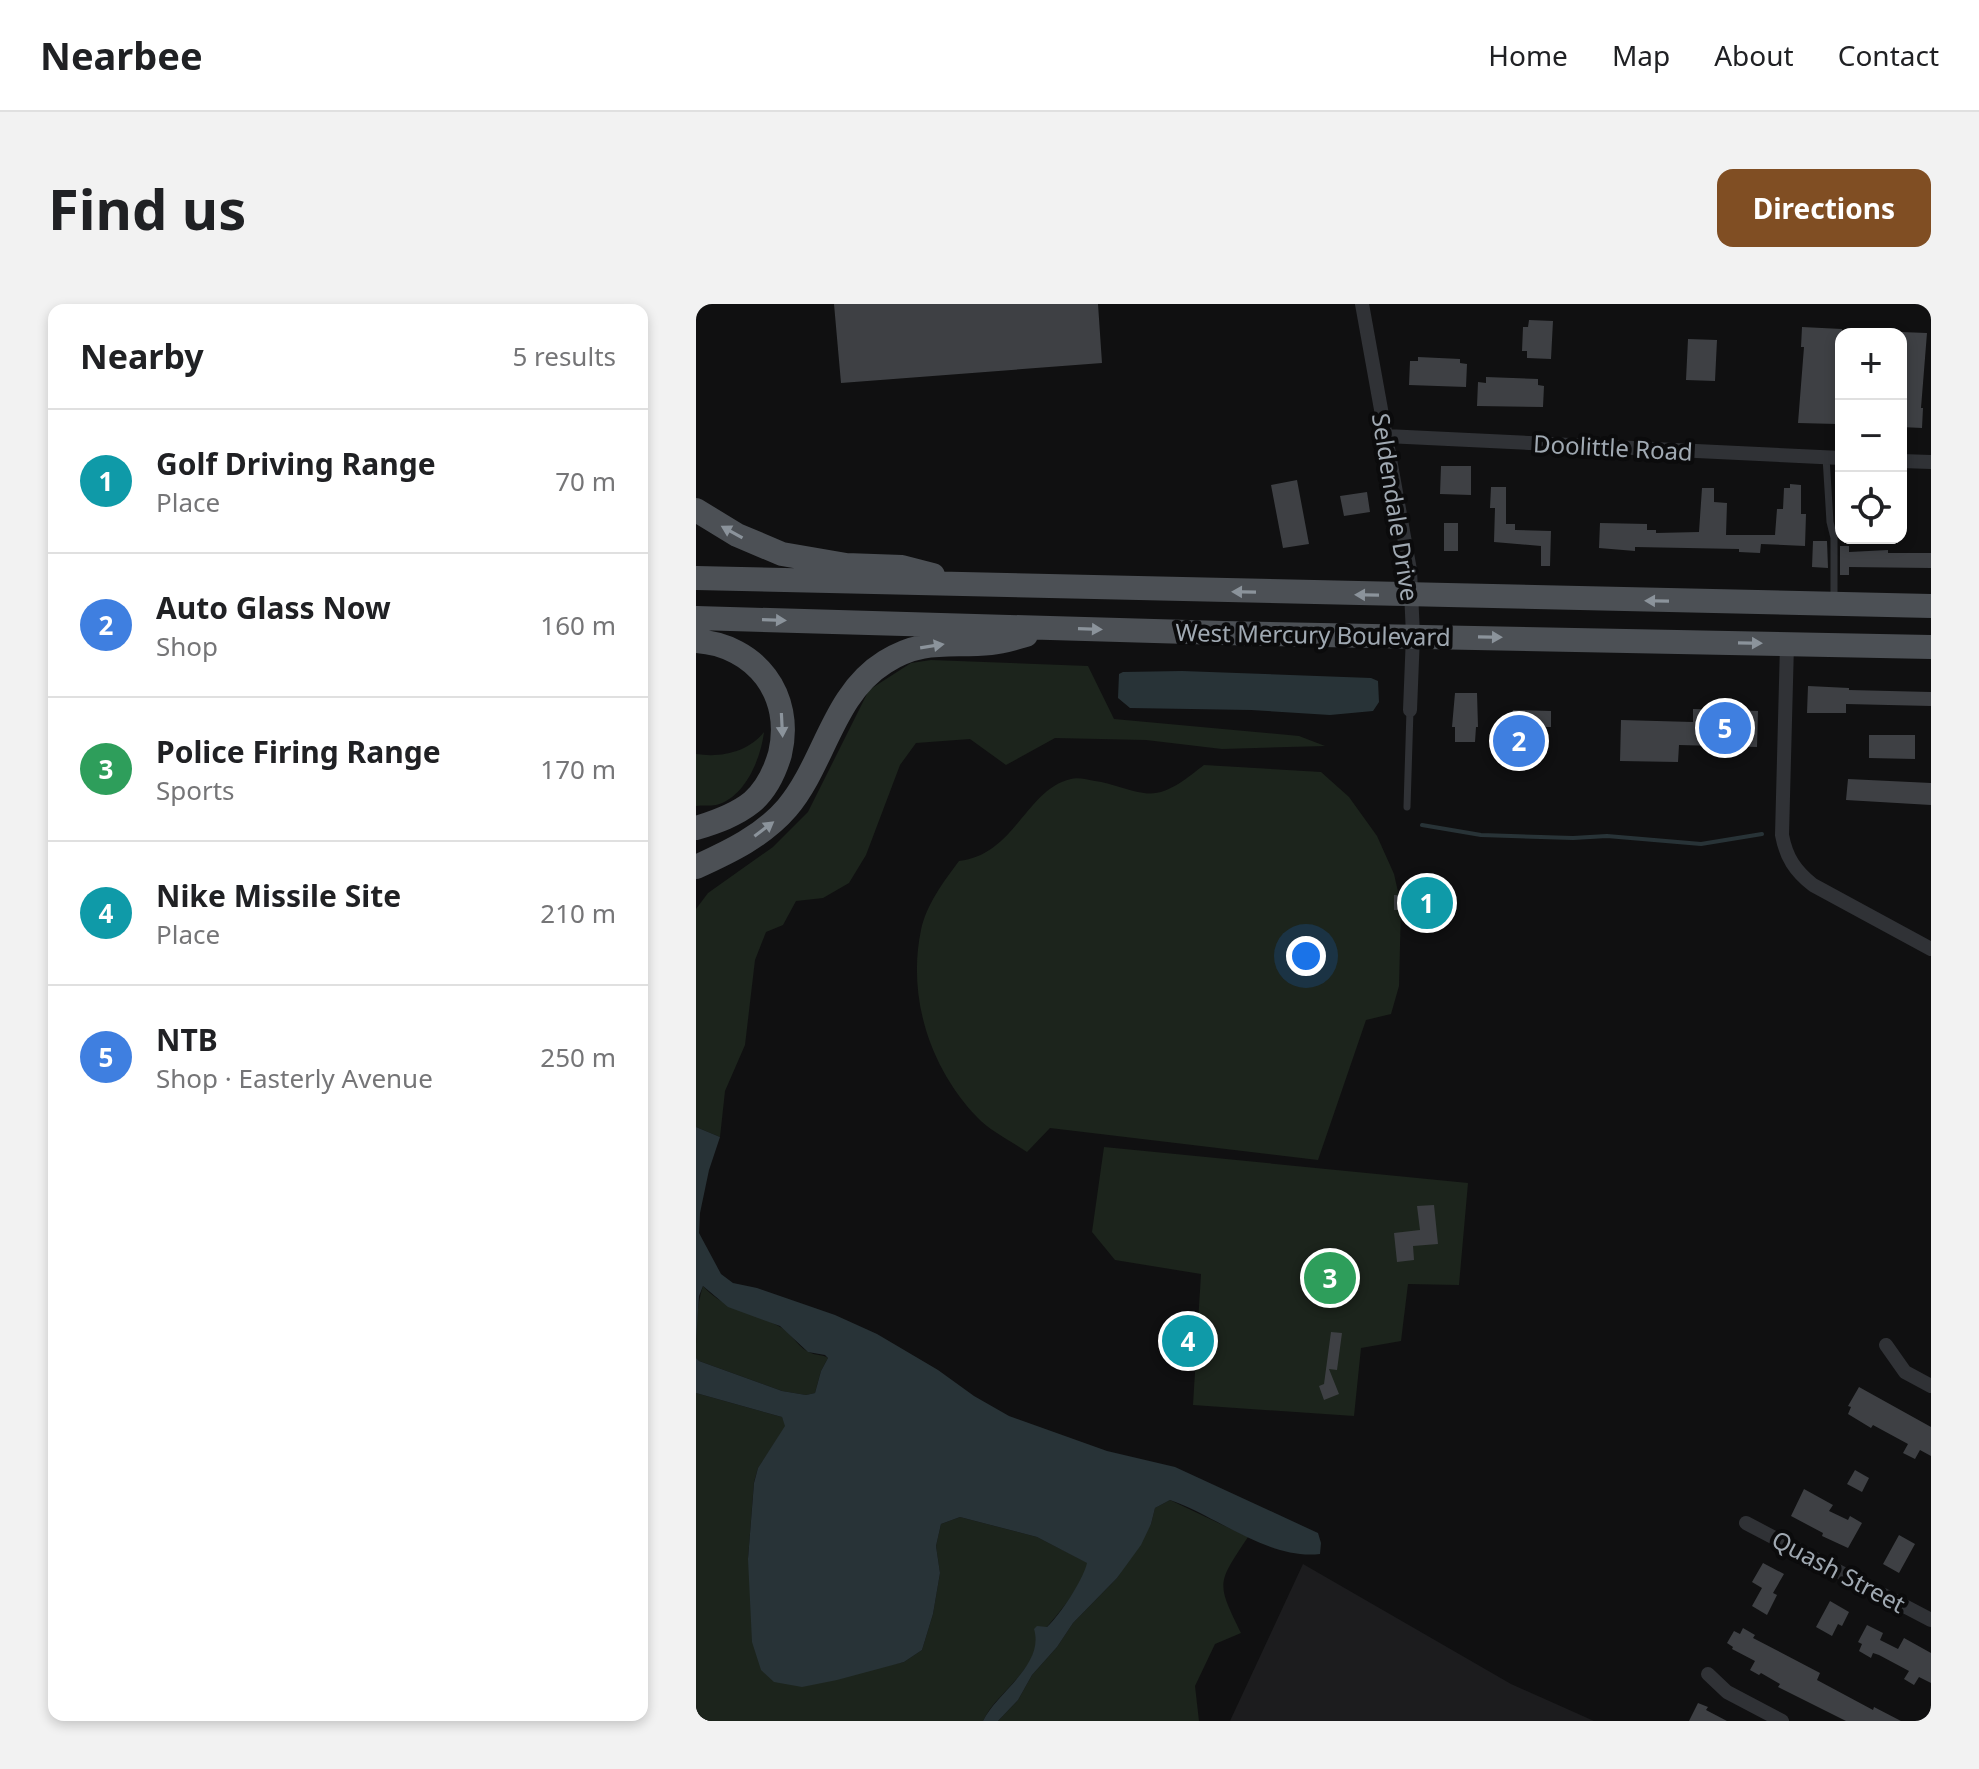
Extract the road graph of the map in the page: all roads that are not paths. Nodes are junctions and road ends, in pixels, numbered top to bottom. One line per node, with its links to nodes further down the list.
1 (1362, 304): 2 (street, Seldendale Drive)
2 (1386, 436): 3 (street, Doolittle Road); 9 (street, Seldendale Drive)
3 (1834, 458): 10 (lane)
4 (1907, 461): 5 (street)
5 (1931, 462)
6 (696, 510): 8 (main road, one-way to 6)
7 (696, 578): 8 (main road, West Mercury Boulevard)
8 (970, 586): 9 (main road, West Mercury Boulevard, one-way to 8)
9 (1412, 596): 10 (main road, West Mercury Boulevard, one-way to 9); 14 (street, Seldendale Drive)
10 (1834, 604): 11 (main road, West Mercury Boulevard)
11 (1931, 606)
12 (696, 618): 13 (main road, West Mercury Boulevard, one-way to 13)
13 (1057, 628): 14 (main road, West Mercury Boulevard, one-way to 14); 21 (main road, one-way to 13)
14 (1413, 635): 16 (main road, West Mercury Boulevard, one-way to 16); 18 (street, Seldendale Drive)
15 (696, 641): 20 (main road, one-way to 20)
16 (1787, 644): 17 (main road, West Mercury Boulevard); 22 (street)
17 (1931, 647)
18 (1410, 710): 19 (lane, Seldendale Drive)
19 (1407, 807)
20 (696, 828)
21 (696, 867)
22 (1931, 949)
23 (1886, 1345): 24 (street)
24 (1931, 1386)
25 (1746, 1523): 26 (street, Quash Street)
26 (1931, 1620)
27 (1708, 1674): 28 (street)
28 (1782, 1721)

